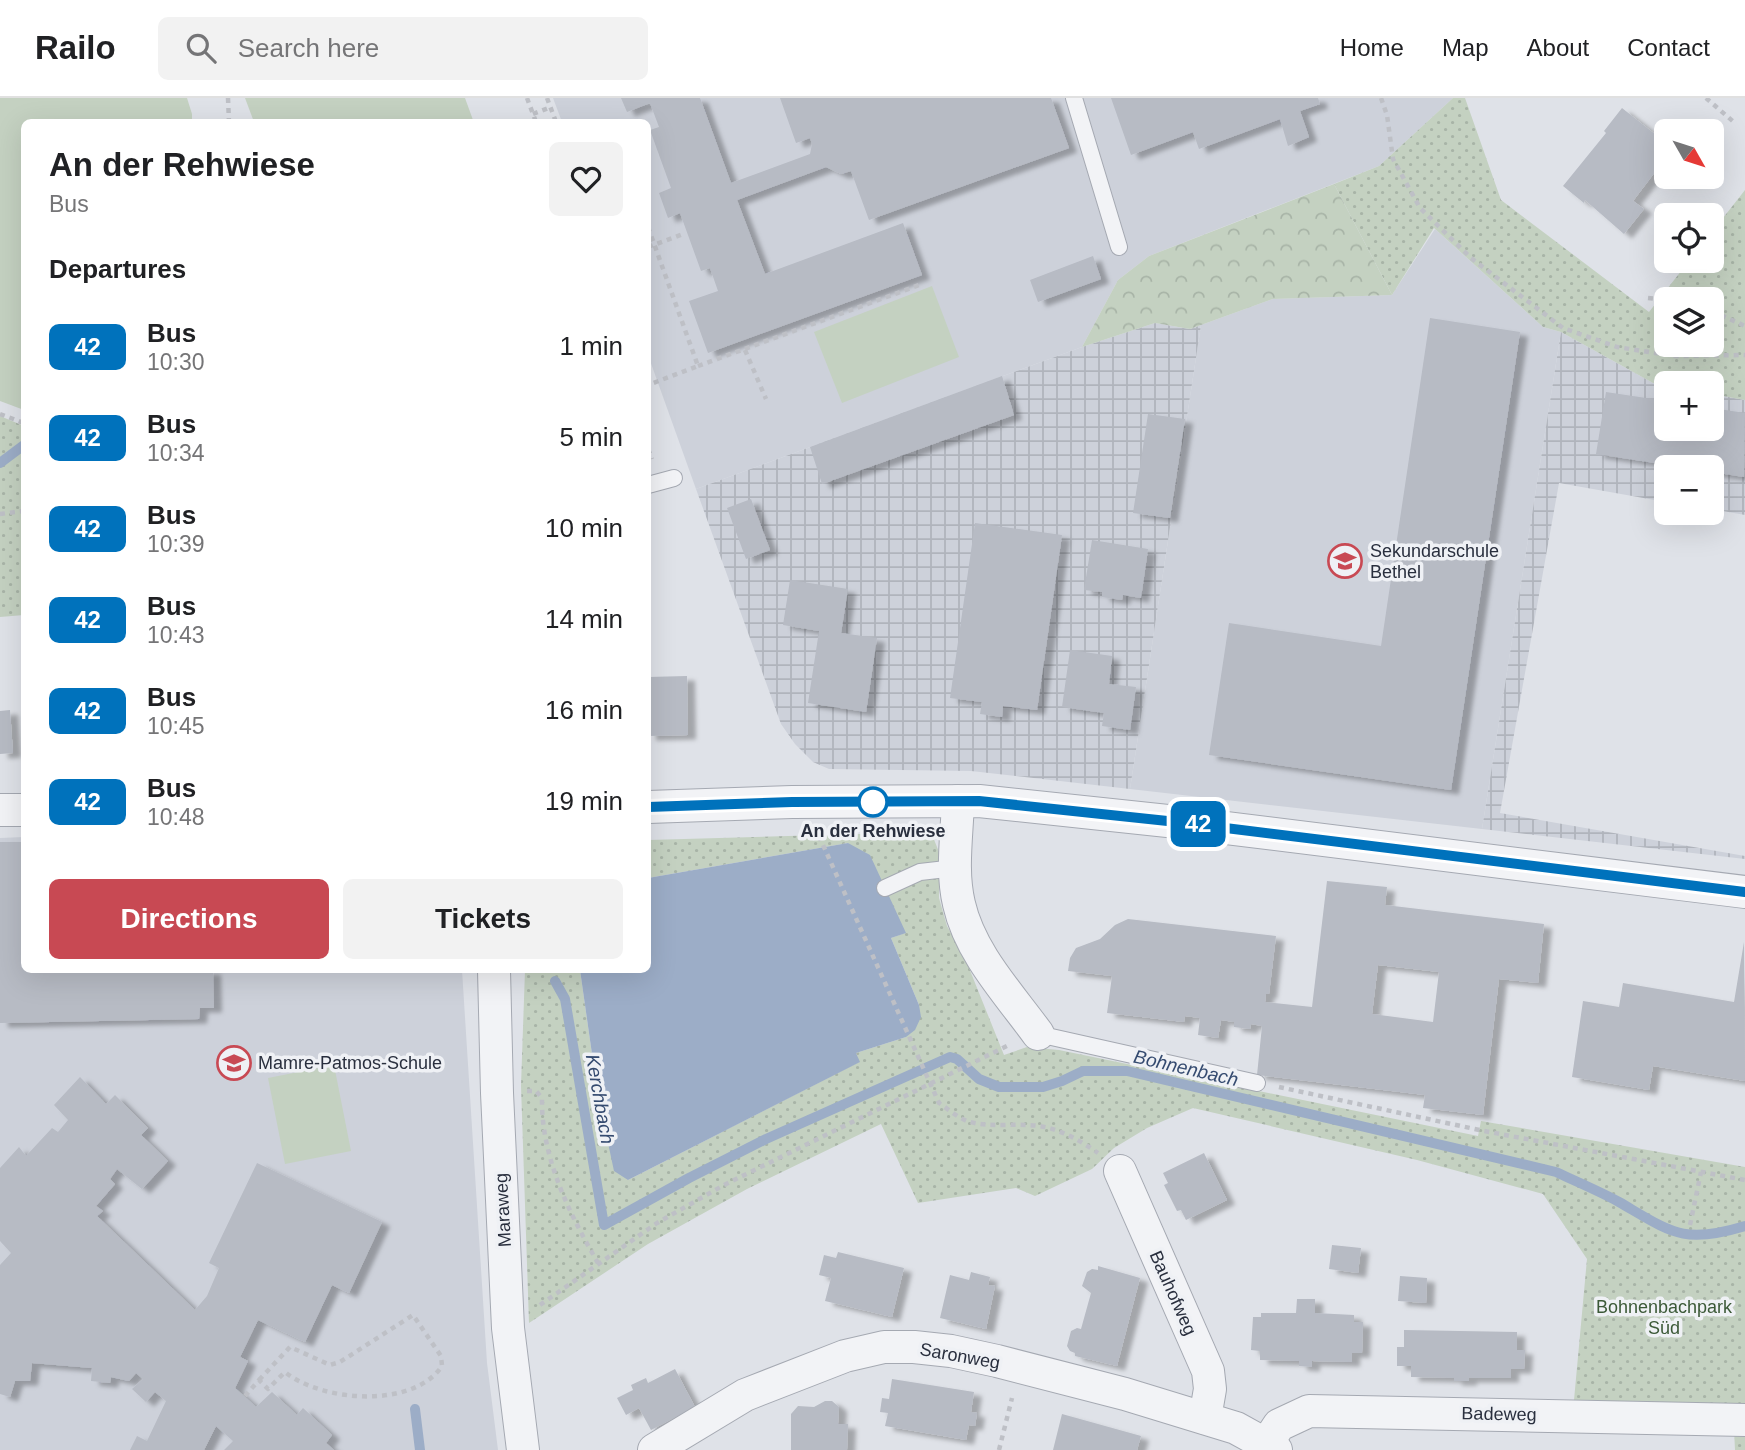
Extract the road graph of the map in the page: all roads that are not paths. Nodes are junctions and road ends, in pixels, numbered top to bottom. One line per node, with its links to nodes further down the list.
1 (1074, 98): 2 (lane)
2 (1119, 247)
3 (674, 478): 4 (lane)
4 (651, 484)
5 (958, 801): 6 (street); 9 (street); 11 (street)
6 (651, 807)
7 (0, 810): 8 (street)
8 (21, 810)
9 (955, 868): 10 (lane); 13 (street)
10 (885, 888)
11 (1745, 892)
12 (494, 973): 19 (street, Maraweg)
13 (1038, 1034): 14 (lane)
14 (1257, 1083)
15 (1119, 1171): 16 (street, Bauhofweg)
16 (1205, 1418): 18 (street, Saronweg); 20 (street, Saronweg)
17 (1745, 1420): 18 (street, Badeweg)
18 (1272, 1447)
19 (523, 1450)
20 (654, 1450)

